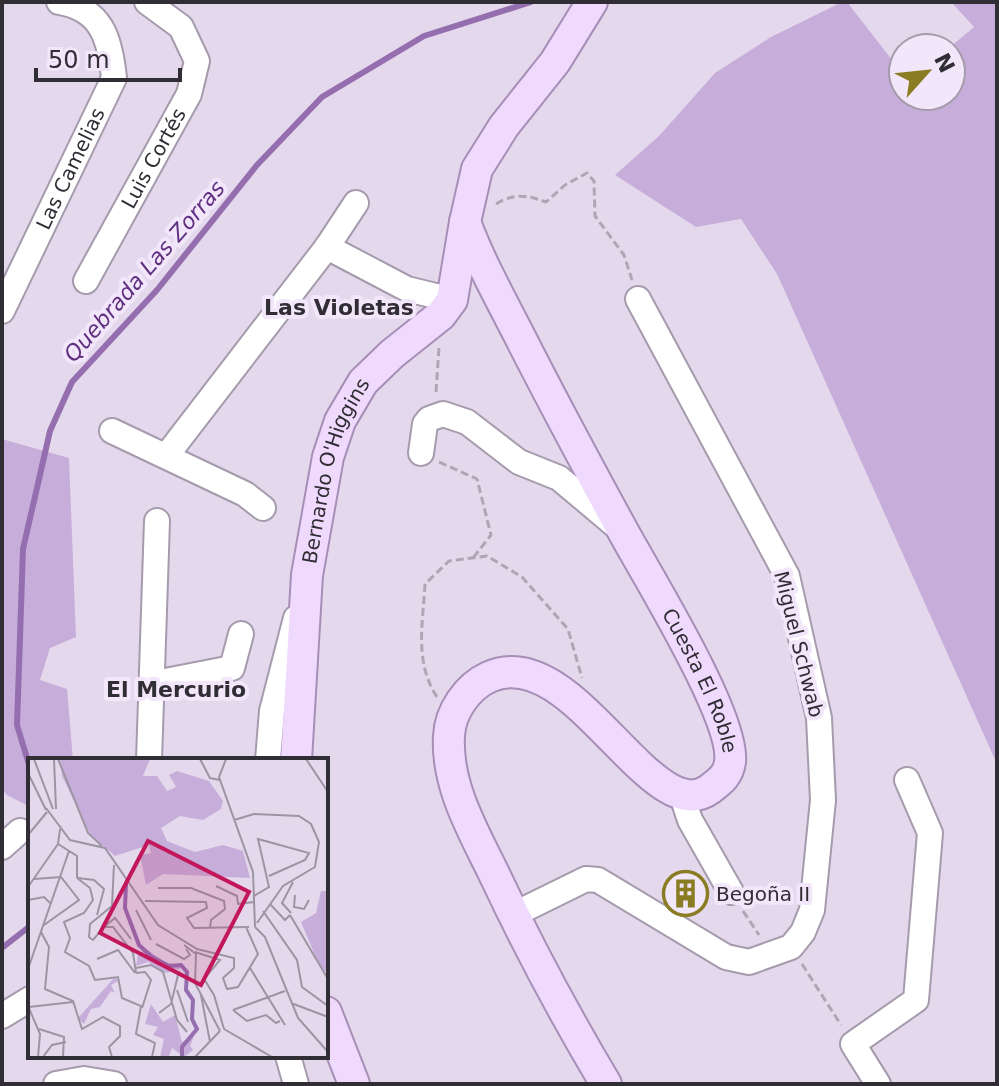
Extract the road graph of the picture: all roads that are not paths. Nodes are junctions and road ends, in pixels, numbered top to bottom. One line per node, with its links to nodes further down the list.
1 (147, 2): 7 (street, Luis Cortés)
2 (592, 2): 5 (main road)
3 (72, 3): 10 (street, Las Camelias)
4 (356, 203): 6 (street)
5 (465, 222): 9 (main road); 16 (main road, Cuesta El Roble)
6 (327, 247): 9 (street); 13 (street)
7 (86, 281)
8 (638, 299): 28 (street, Miguel Schwab)
9 (447, 307): 17 (main road, Bernardo O'Higgins)
10 (2, 311)
11 (112, 431): 13 (street)
12 (421, 453): 16 (street)
13 (167, 455): 14 (street)
14 (263, 508)
15 (157, 521): 19 (street)
16 (623, 532): 26 (main road, Cuesta El Roble)
17 (307, 575): 20 (street); 24 (main road, Bernardo O'Higgins)
18 (241, 634): 19 (street)
19 (150, 684): 21 (street)
20 (272, 711): 22 (street); 23 (street)
21 (149, 758)
22 (258, 758)
23 (268, 758)
24 (296, 758)
25 (907, 780): 38 (street)
26 (682, 796): 27 (street); 28 (main road)
27 (731, 892)
28 (513, 915): 37 (main road)
29 (28, 1000): 30 (street)
30 (2, 1016)
31 (328, 1017): 36 (main road)
32 (289, 1058): 35 (street)
33 (56, 1084): 34 (street)
34 (114, 1084)
35 (296, 1084)
36 (354, 1084)
37 (606, 1084)
38 (878, 1084)

